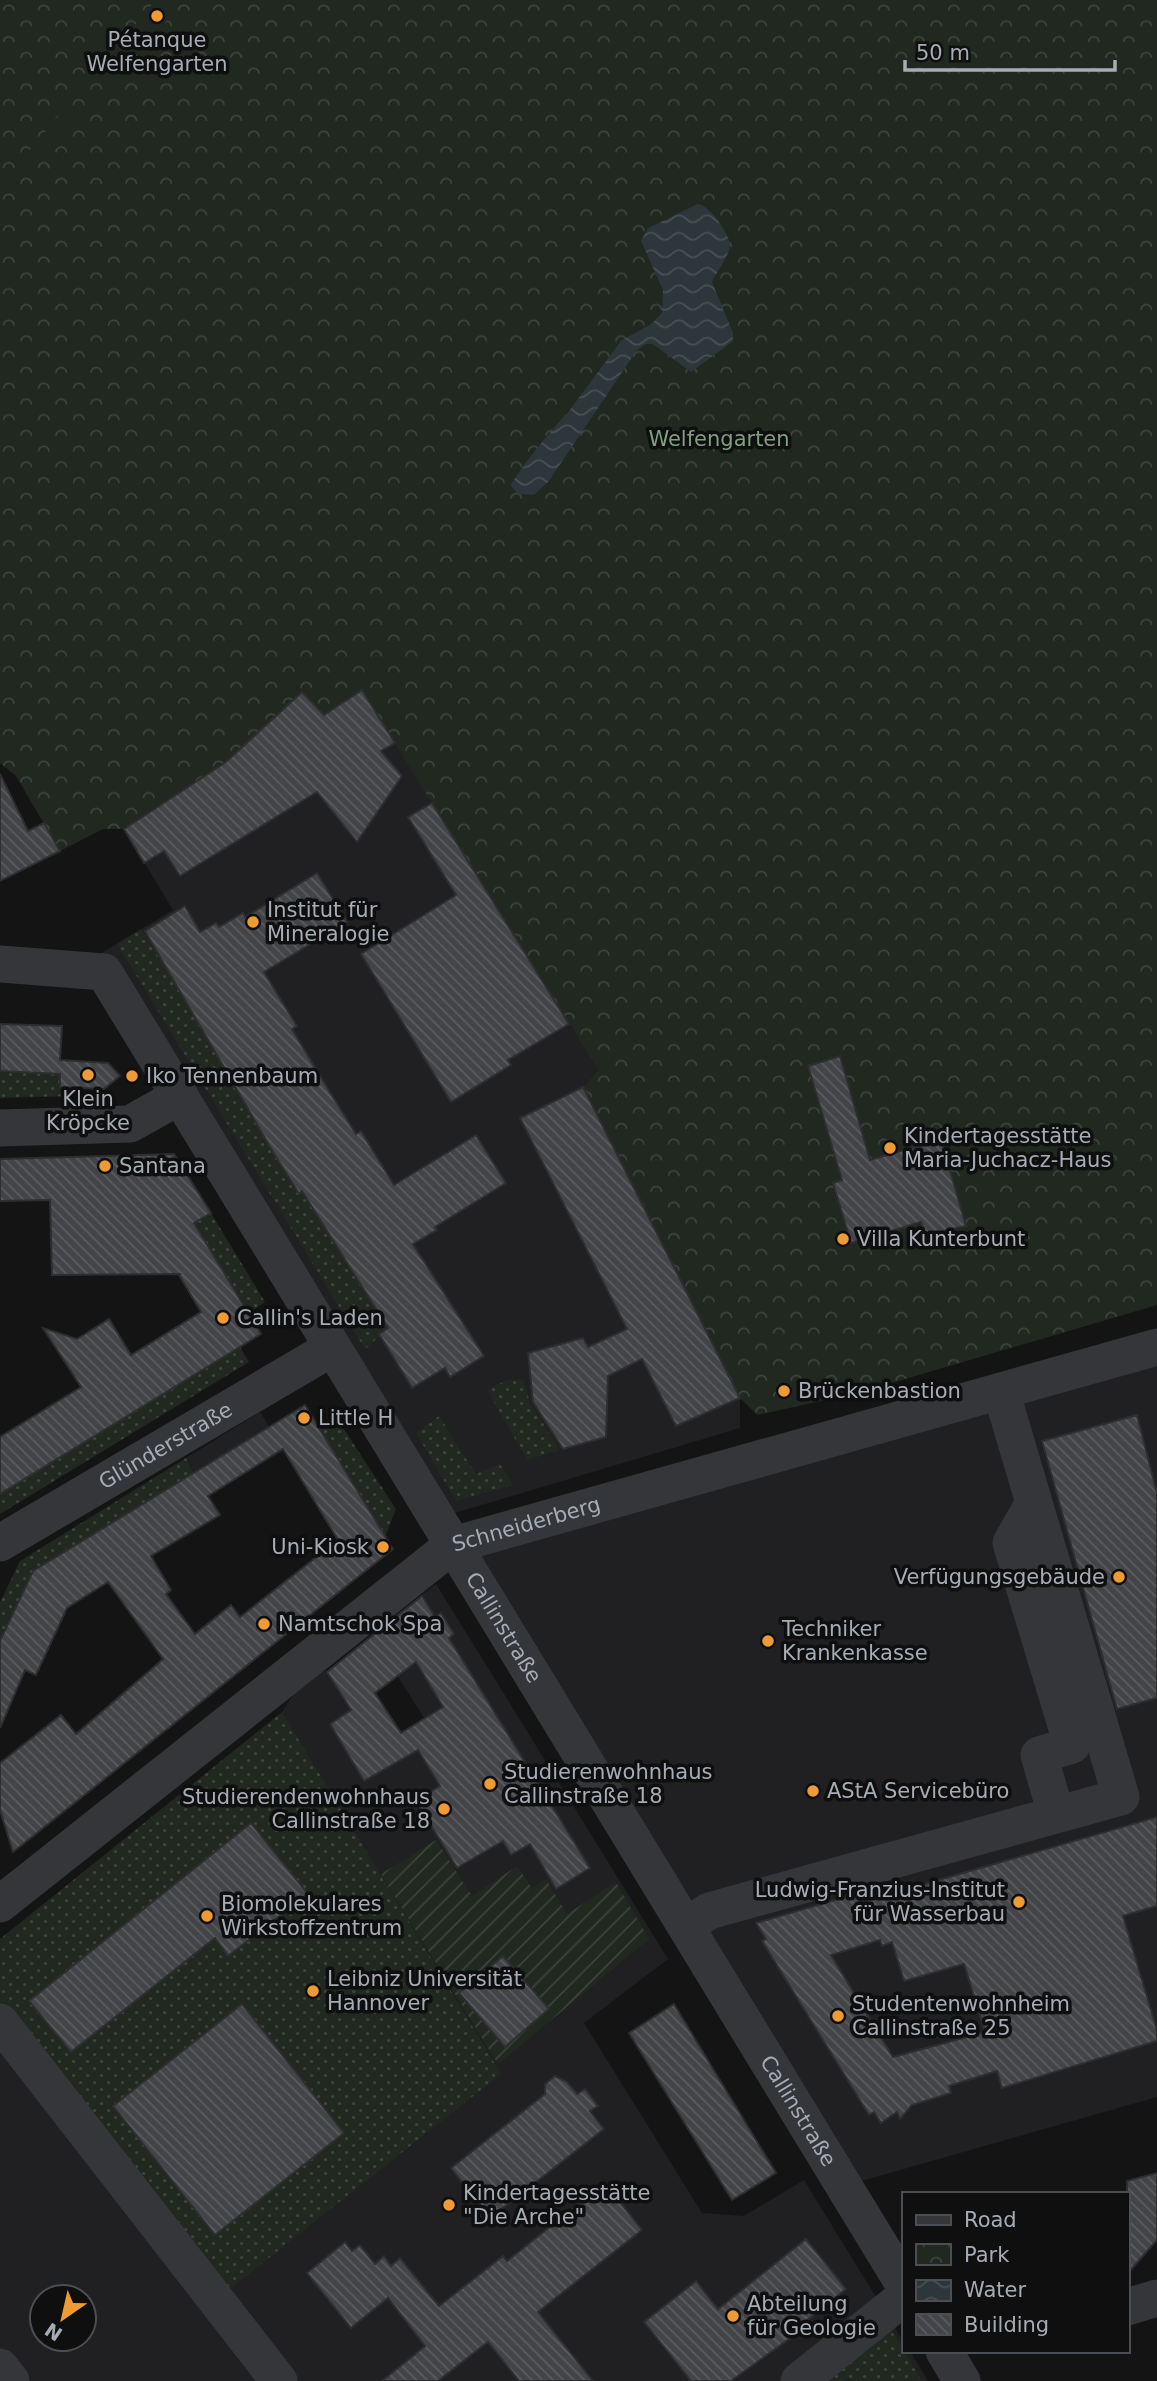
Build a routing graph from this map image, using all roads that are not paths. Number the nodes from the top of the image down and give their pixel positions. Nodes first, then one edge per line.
1 (0, 964) edge
2 (180, 1096) junction
3 (0, 1128) edge
4 (1157, 1347) edge
5 (332, 1348) junction
6 (1000, 1391) junction
7 (0, 1543) edge
8 (453, 1545) junction
9 (1087, 1740) junction
10 (1056, 1814) junction
11 (0, 1904) edge
12 (687, 1926) junction
13 (0, 2022) edge
14 (902, 2281) edge
15 (1157, 2298) edge
16 (902, 2299) edge
17 (1129, 2305) edge
18 (0, 2367) edge
19 (11, 2381) edge
20 (279, 2381) edge
21 (799, 2381) edge

1 - 2 street, Callinstraße
2 - 3 street
2 - 5 street, Callinstraße
4 - 6 street, Schneiderberg
5 - 7 street, Glünderstraße
5 - 8 street, Callinstraße
6 - 8 street, Schneiderberg
6 - 9 street
8 - 11 street, Schneiderberg
8 - 12 street, Callinstraße
9 - 10 street
9 - 10 street
10 - 12 street
12 - 14 street, Callinstraße
13 - 20 street
15 - 17 street
16 - 21 street
18 - 19 street

